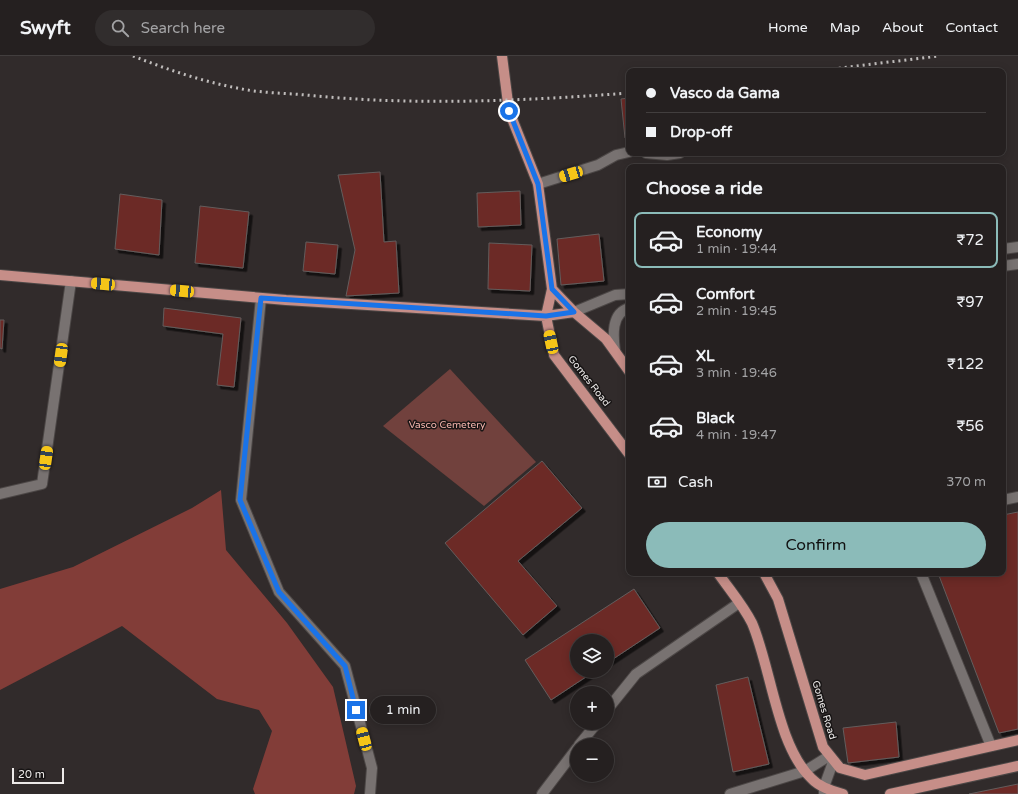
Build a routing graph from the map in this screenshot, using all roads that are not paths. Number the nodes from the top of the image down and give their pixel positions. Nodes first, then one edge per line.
1 (502, 56) edge
2 (626, 153) edge
3 (538, 184) junction
4 (1018, 247) edge
5 (1006, 249) edge
6 (1018, 264) edge
7 (1006, 266) edge
8 (0, 274) edge
9 (71, 281) junction
10 (552, 289) junction
11 (626, 294) edge
12 (261, 298) junction
13 (626, 309) edge
14 (574, 312) junction
15 (546, 316) junction
16 (615, 351) junction
17 (626, 367) edge
18 (626, 450) edge
19 (0, 494) edge
20 (1018, 496) edge
21 (1006, 499) edge
22 (720, 576) edge
23 (766, 576) edge
24 (922, 576) edge
25 (740, 603) junction
26 (614, 701) edge
27 (592, 730) edge
28 (585, 738) edge
29 (1018, 740) edge
30 (991, 746) junction
31 (570, 757) edge
32 (831, 759) junction
33 (1018, 766) edge
34 (805, 771) junction
35 (824, 790) edge
36 (370, 794) edge
37 (542, 794) edge
38 (730, 794) edge
39 (843, 794) edge
40 (890, 794) edge

1 - 3 main road
2 - 3 street
3 - 10 main road
4 - 5 street
6 - 7 street
8 - 9 main road
9 - 12 main road
9 - 19 street
10 - 14 main road
10 - 15 main road
11 - 14 street
12 - 15 main road
12 - 36 street
13 - 16 street
14 - 15 main road
14 - 16 main road
15 - 18 main road, Gomes Road
16 - 17 main road
20 - 21 street
22 - 25 main road
23 - 32 main road, Gomes Road
24 - 30 street
25 - 26 street
25 - 34 main road
27 - 28 street
29 - 30 main road
30 - 32 main road
31 - 37 street
32 - 34 street
32 - 35 street
33 - 40 main road
34 - 35 main road
34 - 38 street
35 - 39 main road

